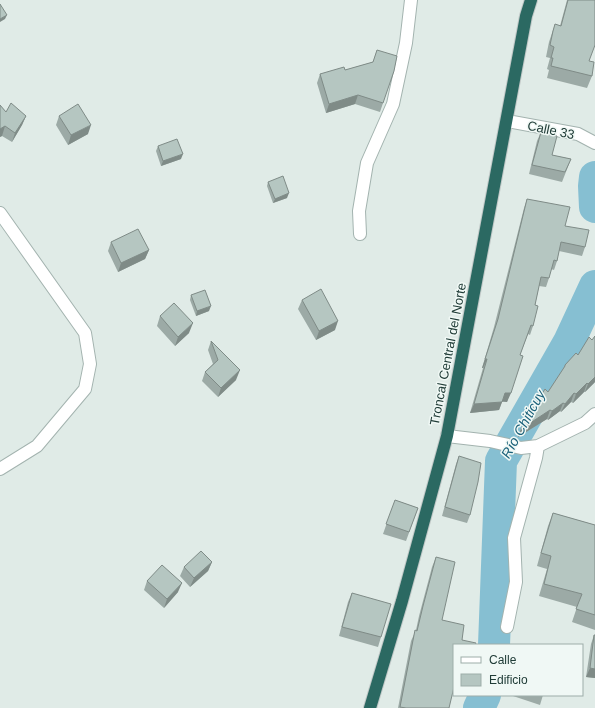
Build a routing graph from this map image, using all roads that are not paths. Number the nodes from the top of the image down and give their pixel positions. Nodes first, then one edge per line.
1 (411, 0) edge
2 (531, 0) edge
3 (507, 121) junction
4 (595, 143) edge
5 (0, 213) edge
6 (360, 234) dead end
7 (595, 414) edge
8 (447, 436) junction
9 (538, 446) junction
10 (0, 469) edge
11 (507, 627) dead end
12 (370, 708) edge

1 - 6 street
2 - 3 highway, Troncal Central del Norte
3 - 4 street, Calle 33
3 - 8 highway, Troncal Central del Norte
5 - 10 street
7 - 9 street
8 - 9 street
8 - 12 highway, Troncal Central del Norte
9 - 11 street

